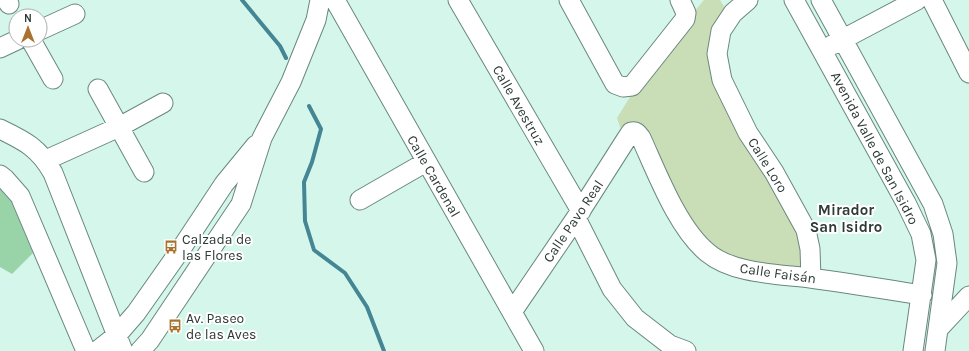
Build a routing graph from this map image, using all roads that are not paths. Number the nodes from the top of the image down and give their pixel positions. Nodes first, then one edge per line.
1 (332, 0) edge
2 (458, 0) edge
3 (569, 0) edge
4 (680, 0) edge
5 (748, 0) edge
6 (794, 0) edge
7 (821, 0) edge
8 (916, 0) edge
9 (932, 0) edge
10 (75, 14) dead end
11 (48, 26) edge
12 (842, 39) junction
13 (36, 48) edge
14 (822, 50) junction
15 (969, 73) edge
16 (53, 78) dead end
17 (98, 88) dead end
18 (163, 103) dead end
19 (119, 127) junction
20 (0, 129) edge
21 (635, 131) joint
22 (262, 138) junction
23 (46, 160) junction
24 (426, 162) junction
25 (144, 172) dead end
26 (0, 175) edge
27 (360, 200) dead end
28 (578, 214) junction
29 (810, 278) junction
30 (922, 295) junction
31 (969, 296) edge
32 (512, 312) junction
33 (940, 327) junction
34 (120, 343) edge
35 (86, 351) edge
36 (97, 351) edge
37 (140, 351) edge
38 (534, 351) edge
39 (686, 351) edge
40 (913, 351) edge
41 (935, 351) edge

1 - 22 street
1 - 24 street, Calle Cardenal
2 - 28 street, Calle Avestruz
3 - 4 street
5 - 29 street, Calle Loro
6 - 14 street, Avenida Valle de San Isidro
7 - 12 street, Avenida Valle de San Isidro
8 - 12 street
9 - 15 street
10 - 11 street
12 - 14 street
12 - 33 street, Avenida Valle de San Isidro
13 - 16 street
14 - 30 street, Avenida Valle de San Isidro
17 - 19 street
18 - 19 street
19 - 23 street
19 - 25 street
20 - 23 street
21 - 28 street, Calle Pavo Real
21 - 29 street, Calle Faisán
22 - 34 street
22 - 37 street
23 - 34 street
24 - 27 street
24 - 32 street, Calle Cardenal
26 - 35 street
28 - 32 street, Calle Pavo Real
28 - 39 street, Calle Avestruz
29 - 30 street, Calle Faisán
30 - 40 street, Avenida Valle de San Isidro
31 - 33 street
32 - 38 street, Calle Cardenal
33 - 41 street, Avenida Valle de San Isidro
34 - 36 street

